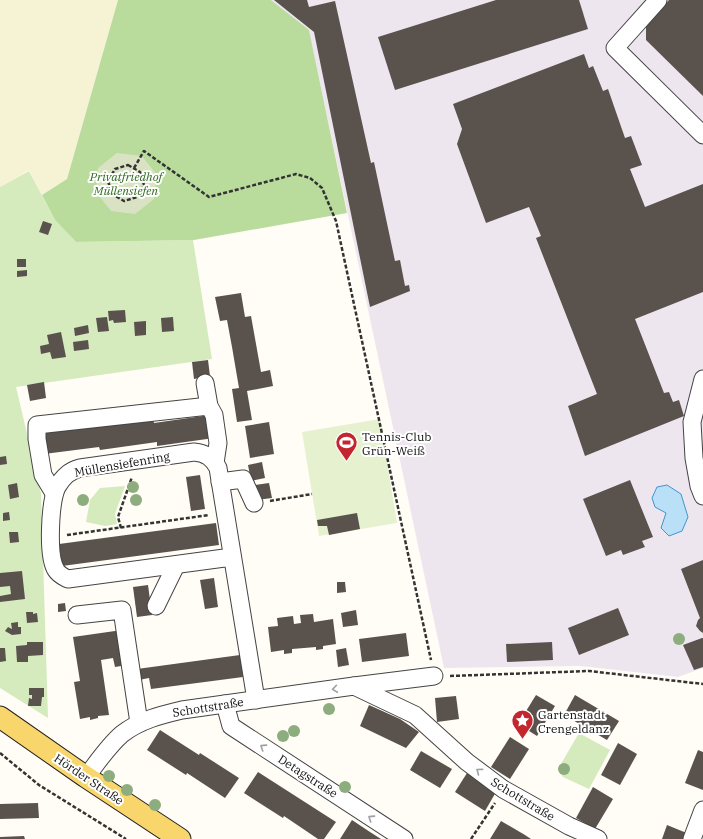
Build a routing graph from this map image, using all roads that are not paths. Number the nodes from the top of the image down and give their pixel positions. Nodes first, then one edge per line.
1 (658, 0) edge
2 (703, 136) edge
3 (703, 379) edge
4 (205, 383) dead end
5 (209, 406) junction
6 (216, 463) junction
7 (220, 482) junction
8 (54, 493) junction
9 (703, 496) edge
10 (254, 503) road end
11 (232, 557) junction
12 (176, 565) junction
13 (156, 606) dead end
14 (77, 616) dead end
15 (434, 676) road end
16 (354, 686) junction
17 (256, 700) junction
18 (226, 704) junction
19 (0, 717) edge
20 (139, 723) junction
21 (86, 777) junction
22 (703, 810) edge
23 (180, 839) edge
24 (404, 839) edge
25 (598, 839) edge
26 (692, 839) edge

1 - 2 street
3 - 9 street
4 - 5 street
5 - 6 street
5 - 8 street
6 - 7 street
6 - 8 street, Müllensiefenring
7 - 10 street
7 - 11 street
8 - 12 street, Müllensiefenring
11 - 12 street, Müllensiefenring
11 - 17 street
12 - 13 street
14 - 20 street
15 - 16 street, Schottstraße
16 -> 17 street, Schottstraße
25 -> 16 street, Schottstraße
17 - 18 street, Schottstraße
18 - 20 street, Schottstraße
24 -> 18 street, Detagstraße
19 - 21 main road, Hörder Straße
20 - 21 street, Schottstraße
21 - 23 main road, Hörder Straße
22 - 26 street

